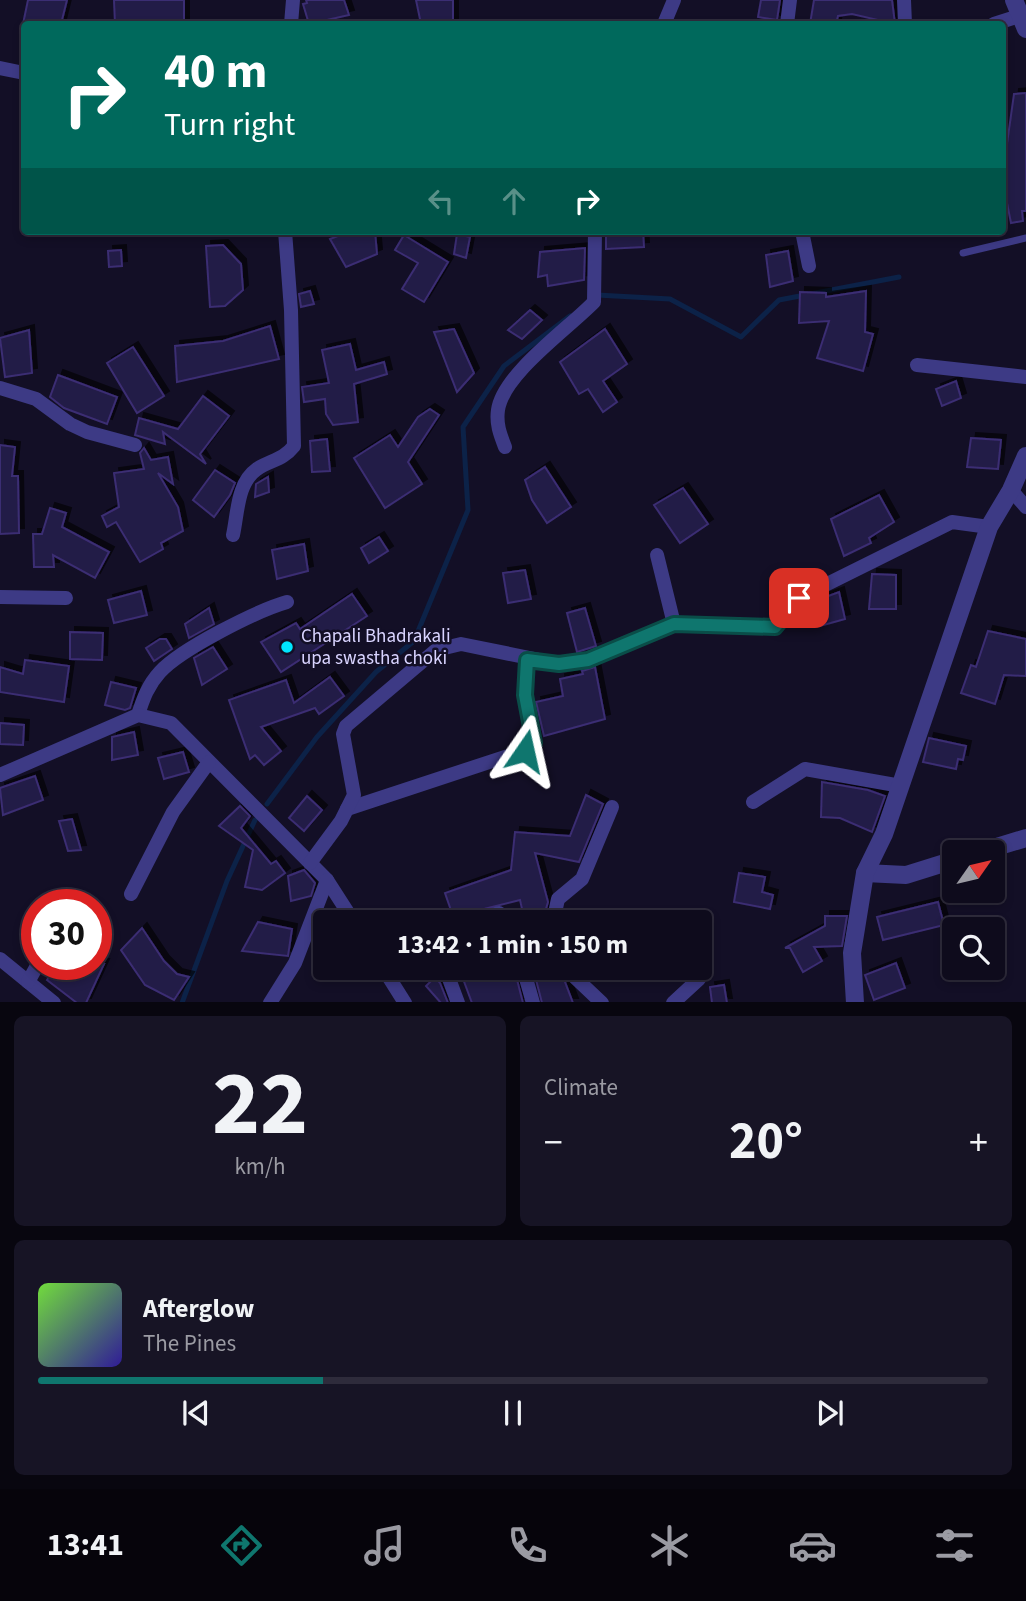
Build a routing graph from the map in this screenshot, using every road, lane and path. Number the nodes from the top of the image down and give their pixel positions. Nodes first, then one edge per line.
1 (293, 0) edge
2 (674, 0) edge
3 (790, 0) edge
4 (904, 0) edge
5 (1020, 15) edge
6 (291, 21) edge
7 (665, 21) edge
8 (787, 21) edge
9 (905, 21) edge
10 (1003, 21) edge
11 (0, 68) edge
12 (21, 72) edge
13 (285, 235) edge
14 (595, 235) edge
15 (803, 235) edge
16 (1026, 238) edge
17 (963, 253) dead end
18 (809, 266) dead end
19 (917, 365) dead end
20 (1026, 377) edge
21 (0, 388) edge
22 (135, 445) dead end
23 (505, 447) dead end
24 (1026, 456) edge
25 (1011, 490) junction
26 (1026, 507) edge
27 (989, 527) junction
28 (233, 535) dead end
29 (657, 555) dead end
30 (0, 597) edge
31 (66, 598) dead end
32 (287, 602) dead end
33 (674, 624) junction
34 (527, 660) junction
35 (138, 715) junction
36 (209, 762) junction
37 (0, 775) edge
38 (901, 786) junction
39 (753, 802) dead end
40 (612, 807) dead end
41 (347, 809) junction
42 (1026, 838) edge
43 (1005, 844) edge
44 (310, 863) junction
45 (942, 864) edge
46 (864, 873) junction
47 (327, 880) junction
48 (131, 894) dead end
49 (346, 910) edge
50 (556, 910) edge
51 (0, 959) edge
52 (391, 980) edge
53 (449, 980) edge
54 (526, 980) edge
55 (578, 980) edge
56 (698, 980) edge
57 (29, 982) joint
58 (53, 1002) edge
59 (271, 1002) edge
60 (404, 1002) edge
61 (458, 1002) edge
62 (533, 1002) edge
63 (601, 1002) edge
64 (674, 1002) edge
65 (855, 1002) edge

1 - 6 street
2 - 7 street
3 - 8 street
4 - 9 street
5 - 10 street
11 - 12 street
13 - 28 street
14 - 23 street
15 - 18 street
16 - 17 lane
19 - 20 street
21 - 22 street
24 - 25 street
25 - 26 street
25 - 27 street
27 - 33 street
27 - 38 street
29 - 33 street
30 - 31 street
32 - 35 street
33 - 34 street
34 - 41 street
34 - 41 street
35 - 36 street
35 - 37 street
36 - 44 street
36 - 48 street
38 - 39 street
38 - 46 street
40 - 50 street
41 - 44 street
42 - 43 street
44 - 47 street
45 - 46 street
46 - 65 street
47 - 49 street
47 - 59 street
51 - 57 street
52 - 60 street
53 - 61 street
54 - 62 street
55 - 63 street
56 - 64 street
57 - 58 street

